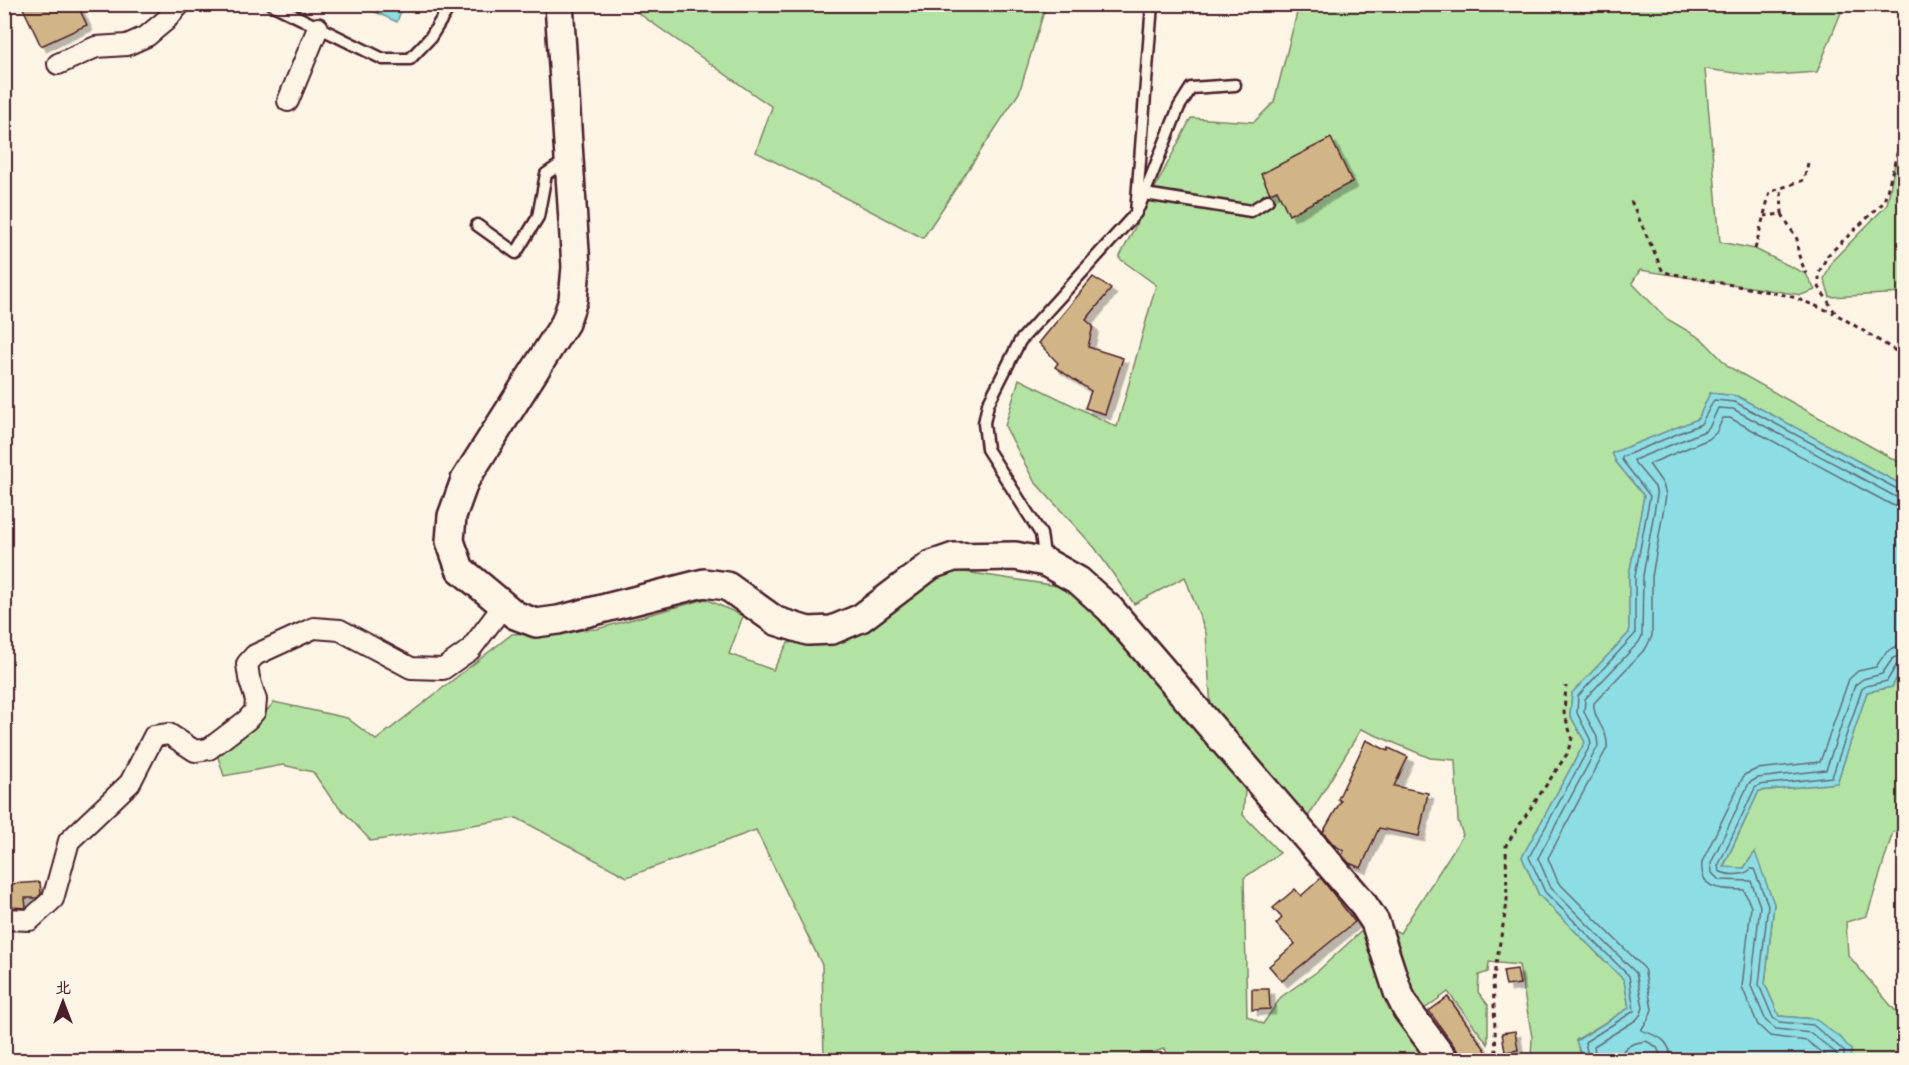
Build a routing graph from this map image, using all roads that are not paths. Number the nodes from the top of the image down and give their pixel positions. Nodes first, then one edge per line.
1 (180, 4) edge
2 (271, 4) edge
3 (451, 4) edge
4 (559, 4) edge
5 (1152, 4) edge
6 (318, 28) junction
7 (58, 64) dead end
8 (1235, 85) dead end
9 (288, 101) dead end
10 (570, 158) junction
11 (1145, 194) junction
12 (1268, 200) dead end
13 (1136, 213) junction
14 (477, 225) dead end
15 (1045, 562) junction
16 (504, 605) junction
17 (4, 919) edge
18 (1444, 1060) edge

1 - 7 street
2 - 6 lane
3 - 6 lane
4 - 10 street
5 - 13 lane
6 - 9 street
8 - 11 lane
10 - 14 lane
10 - 16 street
11 - 12 lane
11 - 13 lane
13 - 15 lane
15 - 16 street
15 - 18 street
16 - 17 street

